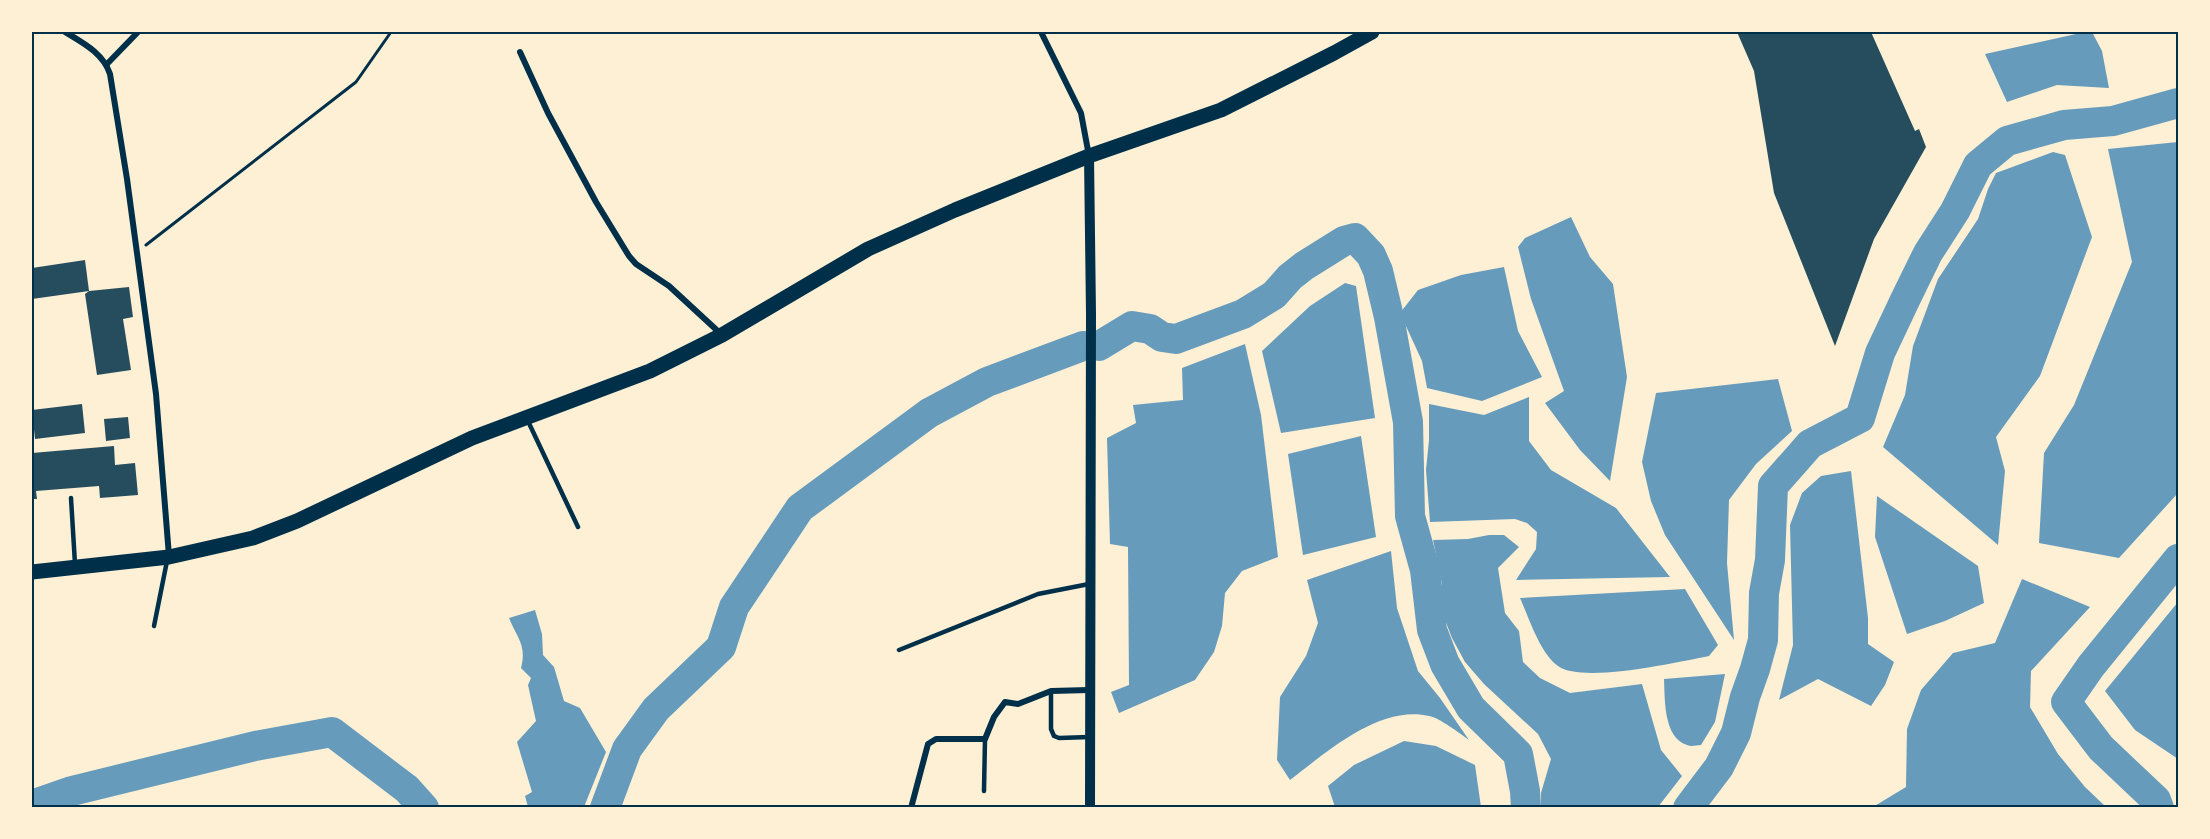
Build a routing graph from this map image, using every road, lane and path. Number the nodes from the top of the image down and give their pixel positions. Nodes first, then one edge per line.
1 (65, 32) edge
2 (138, 32) edge
3 (391, 32) edge
4 (1041, 32) edge
5 (1372, 32) edge
6 (520, 52) dead end
7 (107, 64) junction
8 (1089, 156) junction
9 (137, 252) junction
10 (722, 335) junction
11 (526, 416) junction
12 (71, 498) dead end
13 (578, 527) dead end
14 (169, 556) junction
15 (76, 567) junction
16 (32, 572) edge
17 (1089, 584) junction
18 (154, 626) dead end
19 (899, 650) dead end
20 (1089, 690) junction
21 (1051, 692) junction
22 (1089, 737) junction
23 (985, 739) junction
24 (984, 792) dead end
25 (911, 807) edge
26 (1090, 807) edge

1 - 7 street
2 - 7 street
3 - 9 path
4 - 8 street
5 - 8 main road
6 - 10 street
7 - 9 street
8 - 10 main road
8 - 17 street
9 - 14 street
10 - 11 main road
11 - 13 lane
11 - 14 main road
12 - 15 lane
14 - 15 main road
14 - 18 lane
15 - 16 main road
17 - 19 lane
17 - 20 street
20 - 21 street
20 - 22 street
21 - 22 lane
21 - 23 street
22 - 26 street
23 - 24 lane
23 - 25 street

